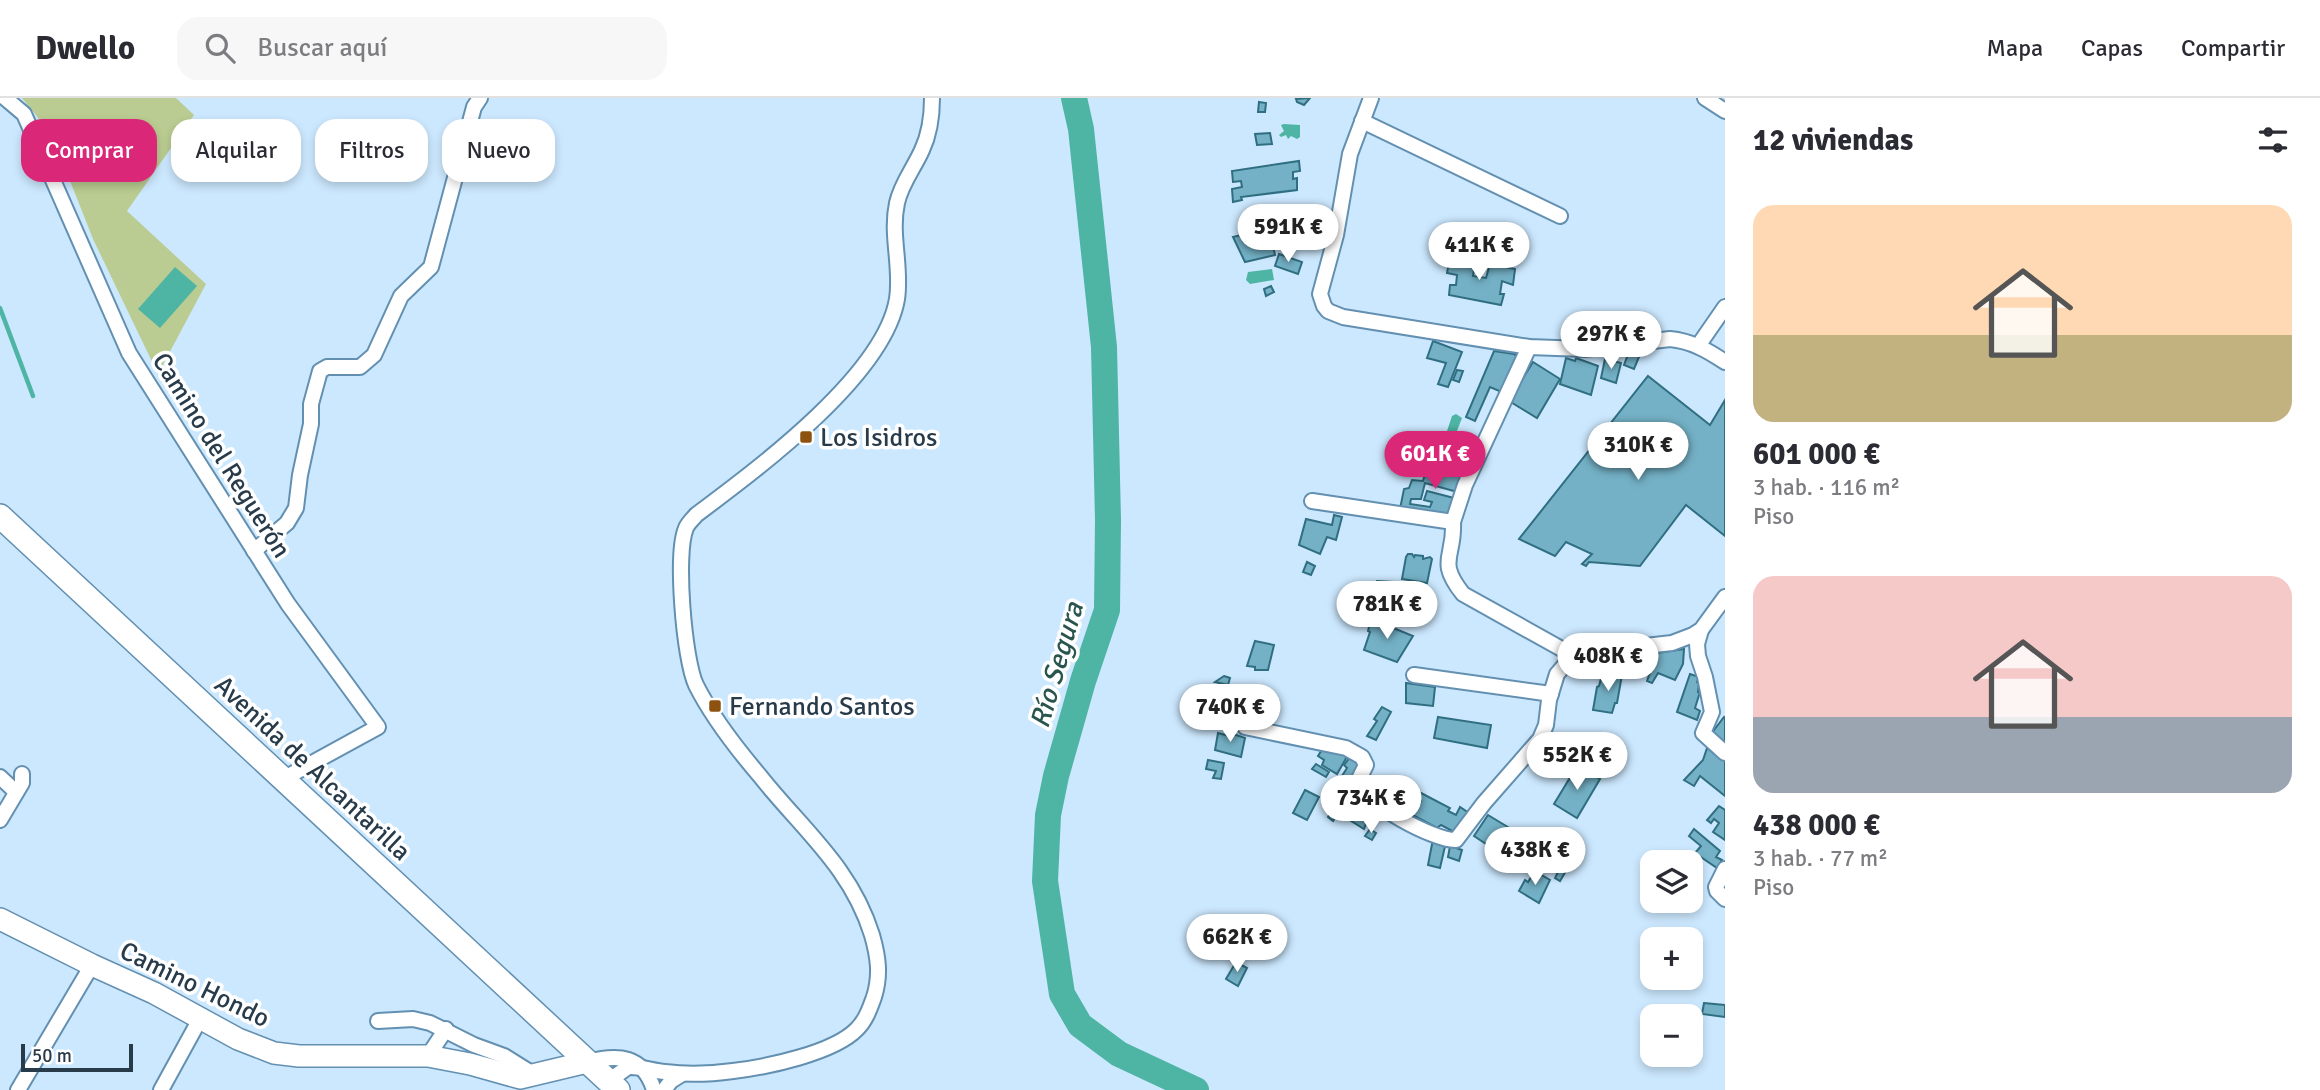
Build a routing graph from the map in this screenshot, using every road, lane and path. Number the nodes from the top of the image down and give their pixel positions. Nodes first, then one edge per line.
1 (5, 98) edge
2 (480, 98) edge
3 (932, 98) edge
4 (1371, 98) edge
5 (1705, 98) edge
6 (1725, 111) edge
7 (1362, 121) junction
8 (1560, 216) dead end
9 (1725, 307) edge
10 (1699, 346) junction
11 (1529, 347) junction
12 (1725, 362) edge
13 (1312, 501) dead end
14 (0, 516) edge
15 (1453, 522) junction
16 (254, 551) junction
17 (1725, 597) edge
18 (1700, 630) junction
19 (1576, 657) junction
20 (1414, 675) dead end
21 (1551, 694) junction
22 (1245, 727) dead end
23 (1725, 753) edge
24 (22, 774) dead end
25 (0, 777) edge
26 (283, 779) junction
27 (16, 792) junction
28 (0, 820) edge
29 (1725, 869) edge
30 (1725, 899) edge
31 (0, 919) edge
32 (92, 965) junction
33 (200, 1019) junction
34 (378, 1021) dead end
35 (550, 1027) junction
36 (446, 1029) junction
37 (428, 1056) junction
38 (587, 1062) junction
39 (641, 1068) junction
40 (682, 1074) junction
41 (539, 1075) junction
42 (616, 1088) edge
43 (18, 1090) edge
44 (161, 1090) edge
45 (654, 1090) edge
46 (664, 1090) edge

1 - 16 street, Camino del Reguerón
2 - 16 street
3 - 40 street
4 - 7 street
5 - 6 street
7 - 8 street
7 - 11 street
9 - 10 street
10 - 11 street
10 - 12 street
11 - 15 street
13 - 15 street
14 - 26 main road, Avenida de Alcantarilla
15 - 19 street
16 - 26 street, Camino del Reguerón
17 - 18 street
18 - 19 street
18 - 23 street
19 - 21 street
20 - 21 street
21 - 22 street
24 - 27 street
25 - 27 street
26 - 35 main road, Avenida de Alcantarilla
27 - 28 street
29 - 30 street
31 - 32 main road, Camino Hondo
32 - 33 main road, Camino Hondo
32 - 43 street
33 - 37 main road, Camino Hondo
33 - 44 street
34 - 36 street
35 - 38 main road, Avenida de Alcantarilla
35 - 41 main road
36 - 37 street
36 - 41 street
37 - 41 main road, Camino Hondo
38 - 39 street
38 - 41 main road, Camino Hondo
38 - 42 main road, Avenida de Alcantarilla
39 - 40 street
39 - 42 street
39 - 45 street
40 - 46 street

